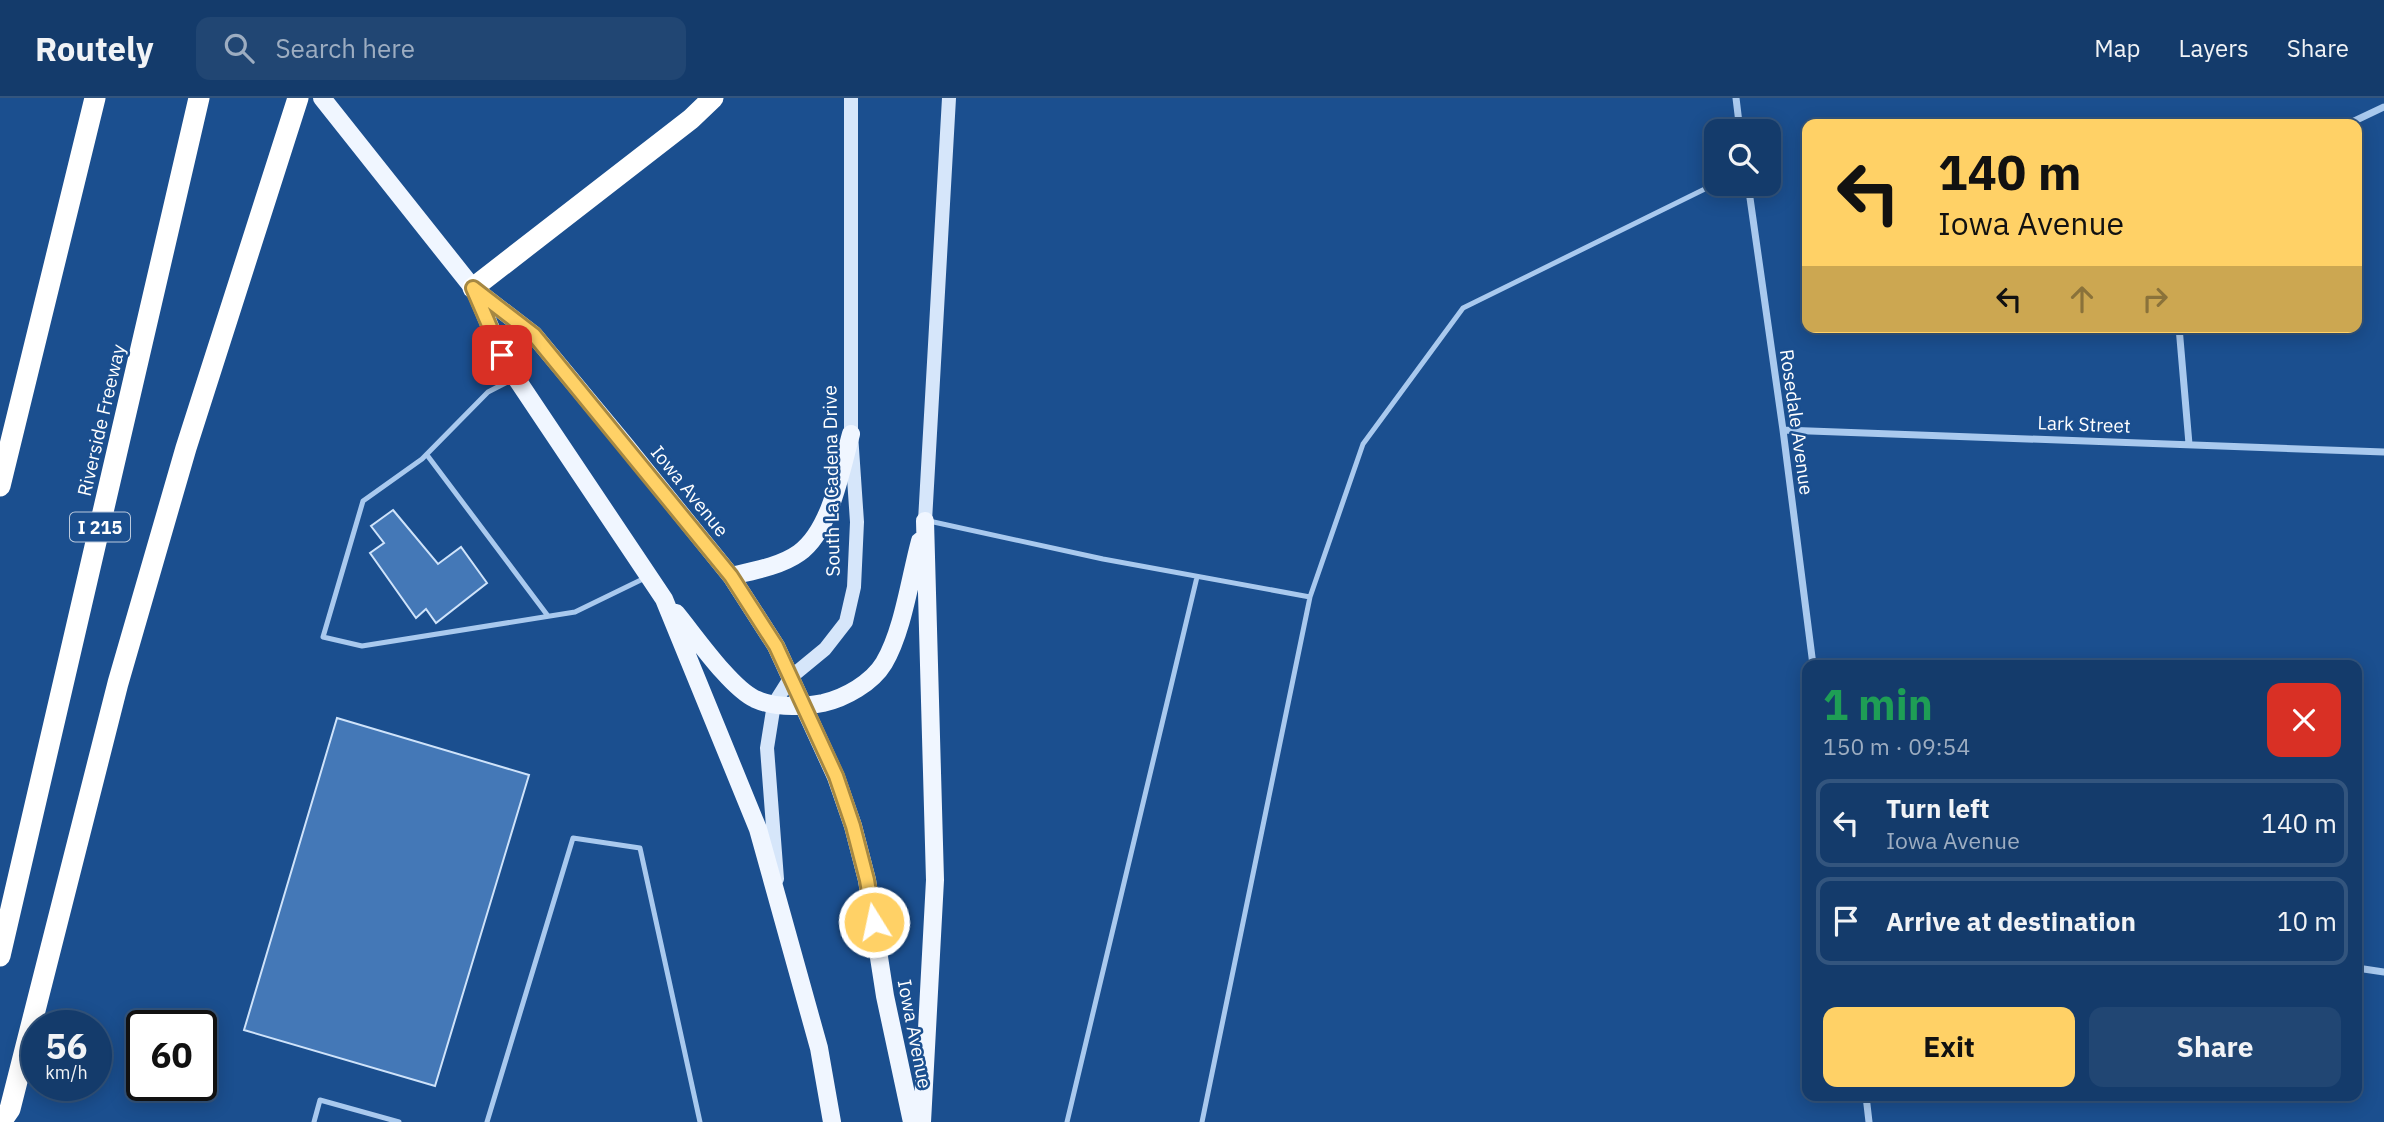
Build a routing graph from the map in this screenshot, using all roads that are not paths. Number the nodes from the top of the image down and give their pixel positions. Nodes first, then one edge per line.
1 (95, 98) edge
2 (199, 98) edge
3 (299, 98) edge
4 (322, 98) edge
5 (713, 98) edge
6 (851, 98) edge
7 (949, 98) edge
8 (1735, 98) edge
9 (2384, 107) edge
10 (1738, 119) edge
11 (2359, 119) edge
12 (1704, 189) edge
13 (1750, 196) edge
14 (473, 288) junction
15 (2180, 333) edge
16 (516, 378) junction
17 (1783, 430) junction
18 (851, 434) junction
19 (2189, 444) junction
20 (2384, 452) edge
21 (427, 454) junction
22 (0, 486) edge
23 (926, 521) junction
24 (650, 575) junction
25 (731, 576) junction
26 (1197, 576) junction
27 (1310, 597) junction
28 (664, 599) junction
29 (548, 617) junction
30 (1812, 660) edge
31 (791, 677) junction
32 (774, 705) junction
33 (805, 706) junction
34 (779, 903) junction
35 (0, 956) edge
36 (2362, 969) edge
37 (2384, 972) edge
38 (1867, 1101) edge
39 (1, 1122) edge
40 (314, 1122) edge
41 (399, 1122) edge
42 (486, 1122) edge
43 (700, 1122) edge
44 (832, 1122) edge
45 (912, 1122) edge
46 (922, 1122) edge
47 (1067, 1122) edge
48 (1202, 1122) edge
49 (1869, 1122) edge

1 - 22 highway
2 - 35 highway, Riverside Freeway / I 215
3 - 39 highway
4 - 14 main road, Iowa Avenue
5 - 14 highway
6 - 18 main road, South La Cadena Drive
7 - 23 main road
8 - 10 street
9 - 11 street
12 - 27 lane
13 - 17 street, Rosedale Avenue
14 - 16 main road, Iowa Avenue
14 - 25 main road, Iowa Avenue
15 - 19 street
16 - 21 lane
16 - 24 main road, Iowa Avenue
17 - 19 street, Lark Street
17 - 30 street, Rosedale Avenue
18 - 25 main road
18 - 31 main road, South La Cadena Drive
19 - 20 street, Lark Street
21 - 29 lane
21 - 29 lane
23 - 26 lane
23 - 33 main road
23 - 46 main road
24 - 28 main road, Iowa Avenue
24 - 29 lane
25 - 31 main road, Iowa Avenue
26 - 27 lane
26 - 47 lane
27 - 48 lane
28 - 32 main road
28 - 34 main road, Iowa Avenue
31 - 32 main road, South La Cadena Drive
31 - 33 main road, Iowa Avenue
32 - 33 main road
32 - 34 main road, South La Cadena Drive
33 - 45 main road, Iowa Avenue
34 - 44 main road, South La Cadena Drive
36 - 37 street
38 - 49 street
40 - 41 lane
42 - 43 lane

